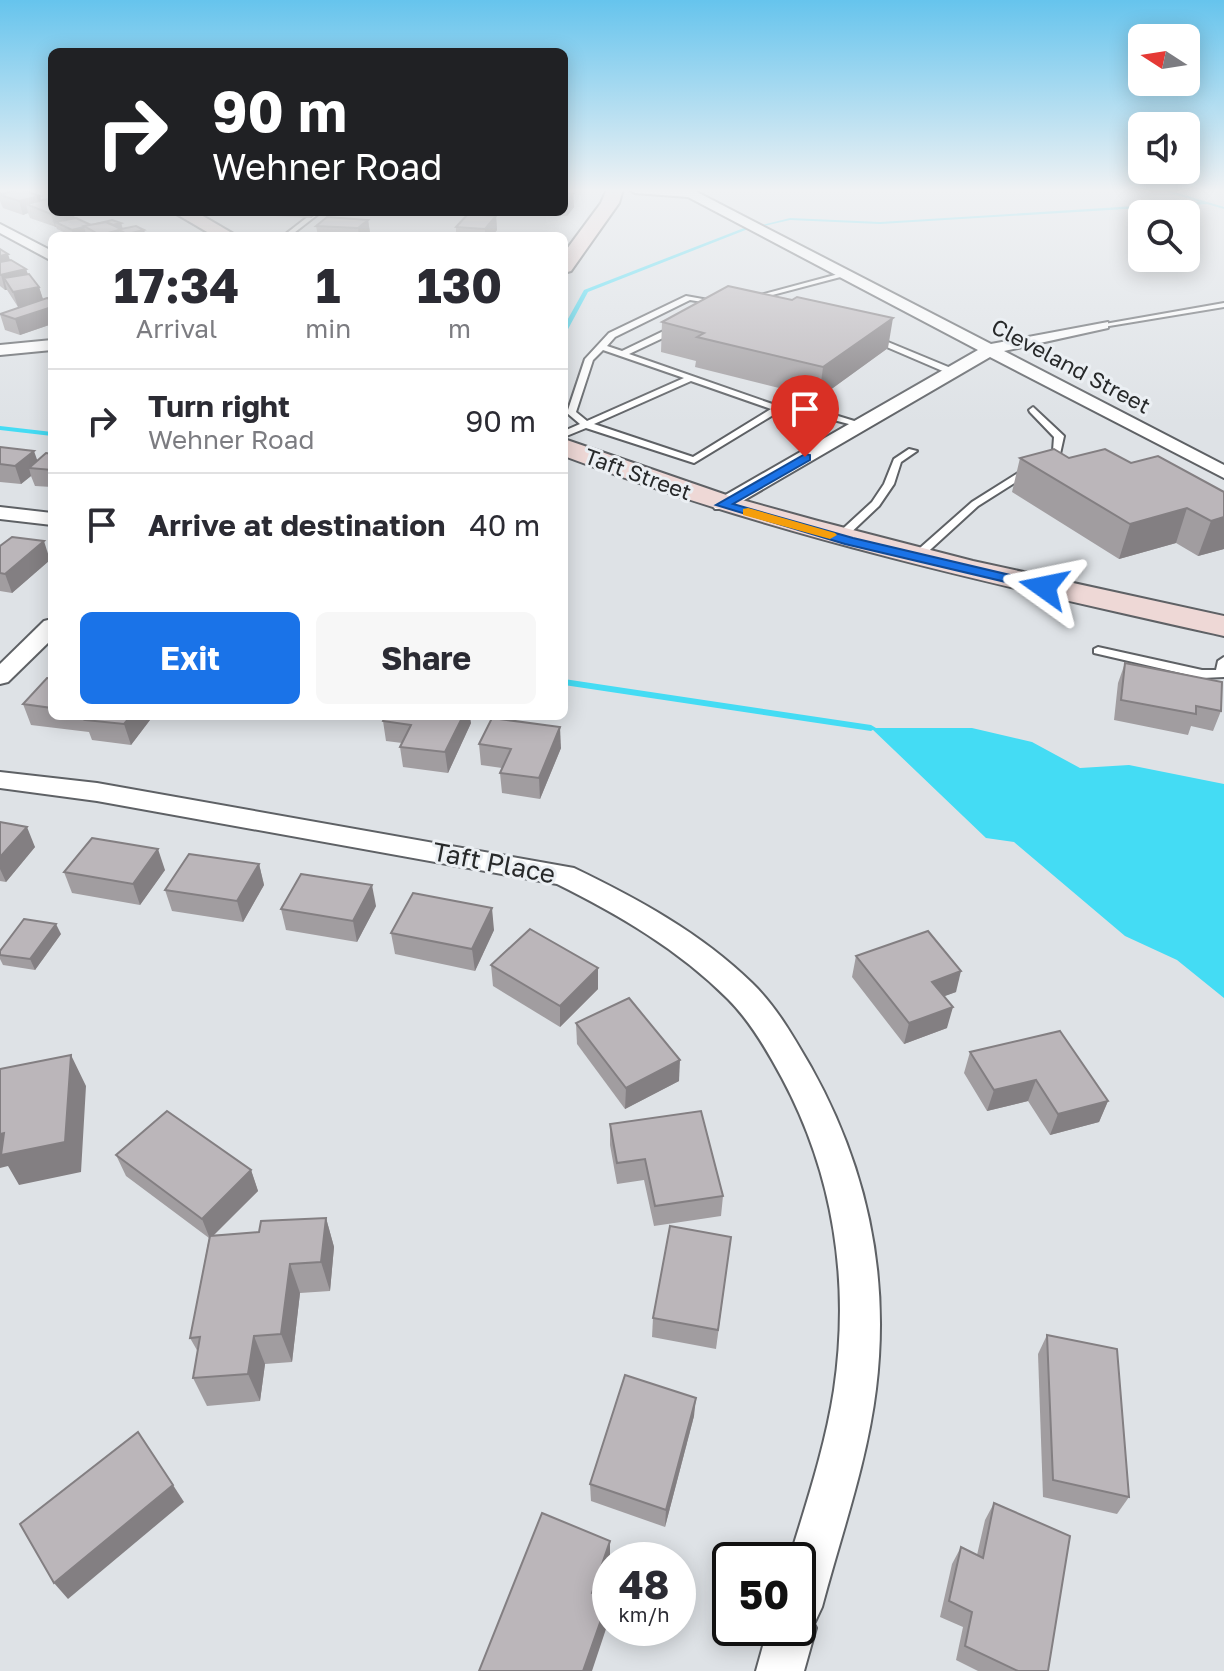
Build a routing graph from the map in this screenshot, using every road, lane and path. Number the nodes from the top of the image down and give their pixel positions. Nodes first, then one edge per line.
1 (832, 267) edge
2 (846, 274) junction
3 (768, 293) junction
4 (782, 299) edge
5 (724, 303) edge
6 (1224, 305) edge
7 (704, 315) edge
8 (691, 322) edge
9 (1103, 325) joint
10 (855, 333) edge
11 (48, 345) edge
12 (602, 347) junction
13 (992, 349) junction
14 (0, 350) edge
15 (622, 354) junction
16 (955, 373) junction
17 (691, 378) junction
18 (777, 409) junction
19 (1033, 410) dead end
20 (587, 425) junction
21 (861, 426) junction
22 (568, 432) edge
23 (568, 448) edge
24 (912, 451) dead end
25 (1224, 472) edge
26 (722, 505) junction
27 (0, 513) edge
28 (48, 519) edge
29 (839, 538) junction
30 (916, 557) junction
31 (1224, 626) edge
32 (48, 630) edge
33 (1098, 651) dead end
34 (1224, 661) edge
35 (0, 677) edge
36 (0, 780) edge
37 (815, 1542) edge
38 (787, 1646) edge
39 (780, 1671) edge

1 - 2 street, Cleveland Street
2 - 3 lane
2 - 13 street, Cleveland Street
3 - 4 lane
3 - 7 lane
5 - 12 lane
6 - 9 lane
8 - 15 lane
9 - 13 street
10 - 16 lane
11 - 14 street
12 - 15 lane
12 - 20 lane
13 - 16 street
13 - 25 street, Cleveland Street
15 - 17 lane
16 - 21 street
17 - 18 lane
17 - 20 lane
18 - 20 lane
18 - 21 lane
19 - 30 lane
20 - 22 lane
21 - 26 street
23 - 26 main road, Taft Street
24 - 29 lane
26 - 29 main road, Taft Street
27 - 28 street
29 - 30 main road, Taft Street
30 - 31 main road, Taft Street
32 - 35 street
33 - 34 lane
36 - 37 street, Taft Place
38 - 39 street

